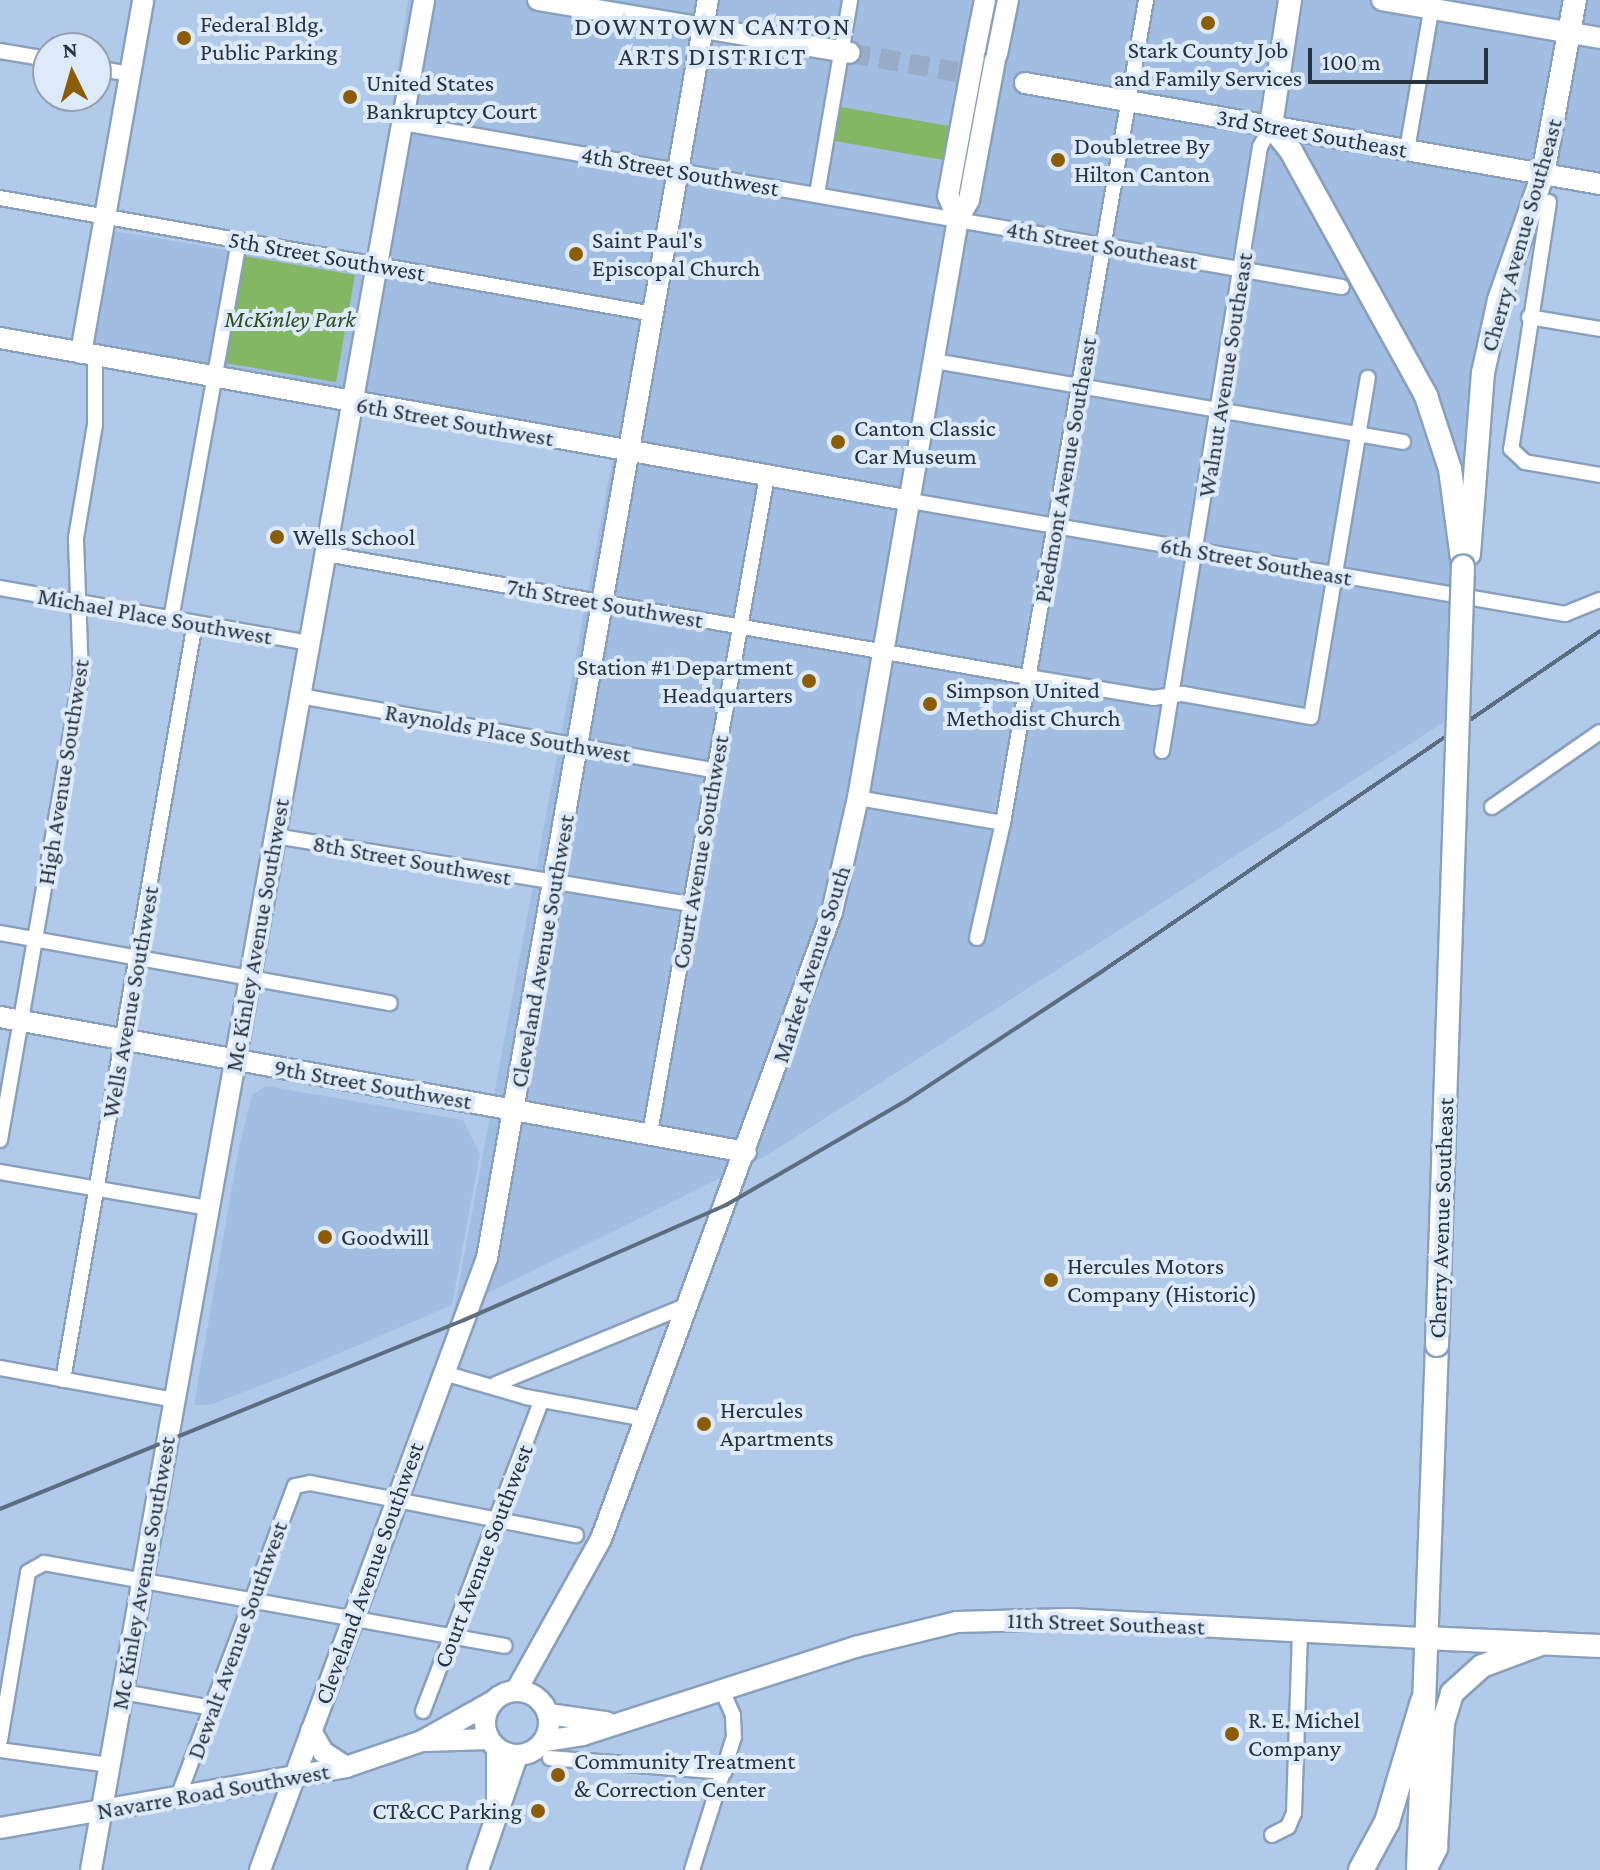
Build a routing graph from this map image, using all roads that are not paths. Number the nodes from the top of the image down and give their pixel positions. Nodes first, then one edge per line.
1 (143, 0) edge
2 (424, 0) edge
3 (538, 0) edge
4 (708, 0) edge
5 (850, 0) edge
6 (985, 0) edge
7 (1008, 0) edge
8 (1146, 0) edge
9 (1290, 0) edge
10 (1382, 0) edge
11 (1575, 0) edge
12 (566, 2) edge
13 (1433, 4) edge
14 (703, 28) junction
15 (1570, 33) junction
16 (1600, 38) edge
17 (0, 51) edge
18 (845, 52) junction
19 (32, 56) edge
20 (981, 63) junction
21 (112, 71) edge
22 (130, 74) junction
23 (1129, 101) junction
24 (403, 123) junction
25 (1271, 126) junction
26 (1407, 150) junction
27 (955, 161) junction
28 (975, 165) junction
29 (678, 170) junction
30 (1543, 174) junction
31 (1600, 184) edge
32 (817, 194) junction
33 (0, 198) edge
34 (1549, 202) dead end
35 (105, 217) junction
36 (958, 219) junction
37 (239, 240) junction
38 (1104, 245) junction
39 (378, 264) junction
40 (1243, 270) junction
41 (1342, 287) dead end
42 (654, 314) junction
43 (1529, 317) junction
44 (1600, 329) edge
45 (0, 338) edge
46 (88, 354) junction
47 (935, 361) junction
48 (215, 377) junction
49 (1368, 378) dead end
50 (1080, 385) junction
51 (354, 403) junction
52 (1220, 409) junction
53 (1360, 435) junction
54 (1403, 442) dead end
55 (629, 452) junction
56 (1600, 475) edge
57 (767, 476) junction
58 (911, 501) junction
59 (1054, 526) junction
60 (1195, 550) junction
61 (326, 554) junction
62 (1463, 566) junction
63 (1336, 575) junction
64 (0, 588) edge
65 (1599, 601) edge
66 (79, 602) junction
67 (603, 602) junction
68 (171, 619) junction
69 (195, 623) junction
70 (740, 626) junction
71 (310, 643) junction
72 (883, 653) junction
73 (1028, 677) junction
74 (300, 696) junction
75 (1171, 696) junction
76 (1600, 732) edge
77 (578, 746) junction
78 (1162, 751) dead end
79 (715, 771) junction
80 (858, 798) junction
81 (1492, 807) dead end
82 (1003, 823) junction
83 (275, 836) junction
84 (553, 883) junction
85 (691, 904) junction
86 (0, 933) edge
87 (977, 938) dead end
88 (36, 939) junction
89 (139, 957) junction
90 (250, 977) junction
91 (390, 1003) dead end
92 (0, 1017) edge
93 (21, 1021) junction
94 (124, 1039) junction
95 (236, 1059) junction
96 (514, 1109) junction
97 (650, 1133) junction
98 (0, 1140) edge
99 (746, 1152) junction
100 (0, 1172) edge
101 (97, 1189) junction
102 (208, 1208) junction
103 (688, 1305) junction
104 (0, 1368) edge
105 (444, 1373) junction
106 (63, 1380) junction
107 (496, 1384) junction
108 (174, 1400) junction
109 (542, 1400) junction
110 (646, 1419) junction
111 (396, 1500) junction
112 (497, 1520) junction
113 (576, 1535) dead end
114 (143, 1580) junction
115 (252, 1600) junction
116 (353, 1618) junction
117 (556, 1629) junction
118 (1300, 1631) junction
119 (453, 1637) junction
120 (1425, 1638) junction
121 (1544, 1643) junction
122 (505, 1646) dead end
123 (1600, 1646) edge
124 (722, 1690) junction
125 (516, 1691) junction
126 (123, 1692) junction
127 (1423, 1701) junction
128 (492, 1702) junction
129 (544, 1707) junction
130 (212, 1708) junction
131 (423, 1711) dead end
132 (626, 1721) junction
133 (311, 1731) junction
134 (0, 1740) edge
135 (422, 1741) junction
136 (493, 1744) junction
137 (0, 1750) edge
138 (548, 1750) junction
139 (517, 1756) junction
140 (110, 1765) junction
141 (346, 1767) junction
142 (724, 1772) junction
143 (294, 1776) junction
144 (178, 1797) junction
145 (101, 1811) junction
146 (497, 1814) junction
147 (0, 1828) edge
148 (1272, 1835) dead end
149 (91, 1870) edge
150 (260, 1870) edge
151 (478, 1870) edge
152 (692, 1870) edge
153 (1361, 1870) edge
154 (1418, 1870) edge
155 (1425, 1870) edge

1 - 22 street, High Avenue Southwest
2 - 24 street, Mc Kinley Avenue Southwest
3 - 12 street
4 - 14 street, Cleveland Avenue Southwest
5 - 18 street
6 - 20 street, Market Avenue South
7 - 20 street, Market Avenue South
8 - 23 street, Piedmont Avenue Southeast
9 - 25 main road, Walnut Avenue Southeast
10 - 13 street
11 - 15 main road, Cherry Avenue Southeast
12 - 14 street
13 - 15 street
13 - 26 street
14 - 18 street
14 - 29 street, Cleveland Avenue Southwest
15 - 16 street
15 - 30 main road, Cherry Avenue Southeast
17 - 19 street
18 - 32 street
20 - 23 street, 3rd Street Southeast
20 - 27 street, Market Avenue South
20 - 28 street, Market Avenue South
21 - 22 street
22 - 35 street, High Avenue Southwest
23 - 25 street, 3rd Street Southeast
23 - 38 street, Piedmont Avenue Southeast
24 - 29 street, 4th Street Southwest
24 - 39 street, Mc Kinley Avenue Southwest
25 - 26 street, 3rd Street Southeast
25 - 40 street, Walnut Avenue Southeast
25 - 62 main road, Cherry Avenue Southeast
26 - 30 street, 3rd Street Southeast
27 - 28 street
27 - 36 street, Market Avenue South
28 - 36 street, Market Avenue South
29 - 32 street, 4th Street Southwest
29 - 42 street, Cleveland Avenue Southwest
30 - 31 street, 3rd Street Southeast
30 - 62 main road, Cherry Avenue Southeast
32 - 36 street, 4th Street Southwest
33 - 35 street, 5th Street Southwest
34 - 43 street, Cherry Avenue Southeast
35 - 37 street, 5th Street Southwest
35 - 46 street, High Avenue Southwest
36 - 38 street, 4th Street Southeast
36 - 47 street, Market Avenue South
37 - 39 street, 5th Street Southwest
37 - 48 street
38 - 40 street, 4th Street Southeast
38 - 50 street, Piedmont Avenue Southeast
39 - 42 street, 5th Street Southwest
39 - 51 street, Mc Kinley Avenue Southwest
40 - 41 street, 4th Street Southeast
40 - 52 street, Walnut Avenue Southeast
42 - 55 street, Cleveland Avenue Southwest
43 - 44 street
43 - 56 street, Cherry Avenue Southeast
45 - 46 street, 6th Street Southwest
46 - 48 street, 6th Street Southwest
46 - 66 street, High Avenue Southwest
47 - 50 street
47 - 58 street, Market Avenue South
48 - 51 street, 6th Street Southwest
48 - 68 street
49 - 53 street
50 - 52 street
50 - 59 street, Piedmont Avenue Southeast
51 - 55 street, 6th Street Southwest
51 - 61 street, Mc Kinley Avenue Southwest
52 - 53 street
52 - 60 street, Walnut Avenue Southeast
53 - 54 street
53 - 63 street
55 - 57 street, 6th Street Southwest
55 - 67 street, Cleveland Avenue Southwest
57 - 58 street, 6th Street Southwest
57 - 70 street, Court Avenue Southwest
58 - 59 street, 6th Street Southeast
58 - 72 street, Market Avenue South
59 - 60 street, 6th Street Southeast
59 - 73 street, Piedmont Avenue Southeast
60 - 63 street, 6th Street Southeast
60 - 75 street, Walnut Avenue Southeast
61 - 67 street, 7th Street Southwest
61 - 71 street, Mc Kinley Avenue Southwest
62 - 120 main road, Cherry Avenue Southeast, bridge
63 - 65 street, 6th Street Southeast
63 - 75 street, 7th Street Southwest
64 - 66 street, Michael Place Southwest
66 - 68 street, Michael Place Southwest
66 - 88 street, High Avenue Southwest
67 - 70 street, 7th Street Southwest
67 - 77 street, Cleveland Avenue Southwest
68 - 69 street, Michael Place Southwest
69 - 71 street, Michael Place Southwest
69 - 89 street, Wells Avenue Southwest
70 - 72 street, 7th Street Southwest
70 - 79 street, Court Avenue Southwest
71 - 74 street, Mc Kinley Avenue Southwest
72 - 73 street, 7th Street Southwest
72 - 80 street, Market Avenue South
73 - 75 street, 7th Street Southwest
73 - 82 street, Piedmont Avenue Southeast
74 - 77 street, Raynolds Place Southwest
74 - 83 street, Mc Kinley Avenue Southwest
75 - 78 street, Walnut Avenue Southeast
76 - 81 street
77 - 79 street, Raynolds Place Southwest
77 - 84 street, Cleveland Avenue Southwest
79 - 85 street, Court Avenue Southwest
80 - 82 street
80 - 99 street, Market Avenue South
82 - 87 street, Piedmont Avenue Southeast
83 - 84 street, 8th Street Southwest
83 - 90 street, Mc Kinley Avenue Southwest
84 - 85 street, 8th Street Southwest
84 - 96 street, Cleveland Avenue Southwest
85 - 97 street, Court Avenue Southwest
86 - 88 street
88 - 89 street
88 - 93 street, High Avenue Southwest
89 - 90 street
89 - 94 street, Wells Avenue Southwest
90 - 91 street
90 - 95 street, Mc Kinley Avenue Southwest
92 - 93 street, 9th Street Southwest
93 - 94 street, 9th Street Southwest
93 - 98 street, High Avenue Southwest
94 - 95 street, 9th Street Southwest
94 - 101 street, Wells Avenue Southwest
95 - 96 street, 9th Street Southwest
95 - 102 street, Mc Kinley Avenue Southwest
96 - 97 street, 9th Street Southwest
96 - 105 street, Cleveland Avenue Southwest
97 - 99 street, 9th Street Southwest
99 - 103 street, Market Avenue South
100 - 101 street
101 - 102 street
101 - 106 street, Wells Avenue Southwest
102 - 108 street, Mc Kinley Avenue Southwest
103 - 107 street
103 - 110 street, Market Avenue South
104 - 106 street
105 - 107 street
105 - 111 street, Cleveland Avenue Southwest
106 - 108 street
107 - 109 street
108 - 114 street, Mc Kinley Avenue Southwest
109 - 110 street
109 - 112 street, Court Avenue Southwest
110 - 117 street, Market Avenue South
111 - 112 street
111 - 115 street, Dewalt Avenue Southwest
111 - 116 street, Cleveland Avenue Southwest
112 - 113 street
112 - 119 street, Court Avenue Southwest
114 - 115 street
114 - 126 street, Mc Kinley Avenue Southwest
114 - 134 street
115 - 116 street
115 - 130 street, Dewalt Avenue Southwest
116 - 119 street
116 - 133 street, Cleveland Avenue Southwest
117 - 125 street, Market Avenue South
117 - 129 street, Market Avenue South
118 - 120 street, 11th Street Southeast
118 - 124 street, 11th Street Southeast
118 - 148 street
119 - 122 street
119 - 131 street, Court Avenue Southwest
120 - 121 main road, 11th Street Southeast
120 - 127 main road, Cherry Avenue Southeast
121 - 123 main road, 11th Street Southeast
121 - 155 main road
124 - 132 street, 11th Street Southeast
124 - 142 street
125 - 128 street
125 - 129 street
126 - 130 street
126 - 140 street, Mc Kinley Avenue Southwest
127 - 153 highway
127 - 154 main road, Cherry Avenue Southeast
128 - 135 street, Navarre Road Southwest
128 - 136 street
129 - 132 street, 11th Street Southeast
129 - 138 street
130 - 144 street, Dewalt Avenue Southwest
132 - 138 street, 11th Street Southeast
133 - 141 street
133 - 143 street, Cleveland Avenue Southwest
135 - 136 street, Navarre Road Southwest
135 - 141 street, Navarre Road Southwest
136 - 139 street
136 - 146 street
137 - 140 street
138 - 139 street
138 - 142 street
139 - 146 street
140 - 145 street, Mc Kinley Avenue Southwest
141 - 143 street, Navarre Road Southwest
142 - 152 street
143 - 144 street, Navarre Road Southwest
143 - 150 street, Cleveland Avenue Southwest
144 - 145 street, Navarre Road Southwest
145 - 147 street, Navarre Road Southwest
145 - 149 street, Mc Kinley Avenue Southwest
146 - 151 street

